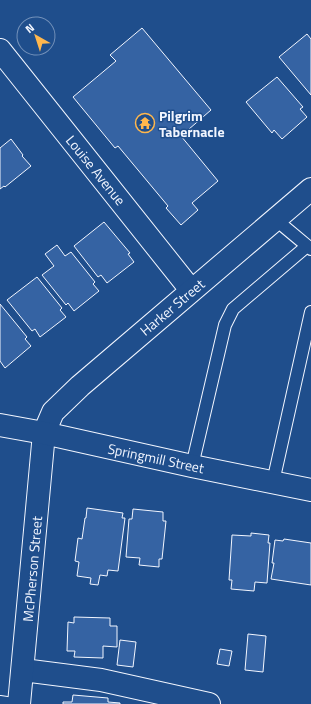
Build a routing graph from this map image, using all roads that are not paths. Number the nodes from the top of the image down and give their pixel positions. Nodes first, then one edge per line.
1 (0, 50) edge
2 (311, 189) edge
3 (275, 219) junction
4 (309, 248) edge
5 (192, 290) junction
6 (311, 312) edge
7 (0, 425) edge
8 (44, 433) junction
9 (192, 466) junction
10 (273, 482) junction
11 (311, 490) edge
12 (23, 670) junction
13 (0, 702) edge
14 (13, 704) edge
15 (19, 704) edge
16 (209, 704) edge

1 - 5 street, Louise Avenue
2 - 3 street, Harker Street
3 - 4 lane
3 - 5 street, Harker Street
4 - 9 lane
5 - 8 street, Harker Street
6 - 10 lane
7 - 8 street, Springmill Street
8 - 9 street, Springmill Street
8 - 12 street, McPherson Street
9 - 10 street, Springmill Street
10 - 11 street, Springmill Street
12 - 15 street, McPherson Street
12 - 16 street
13 - 14 lane

